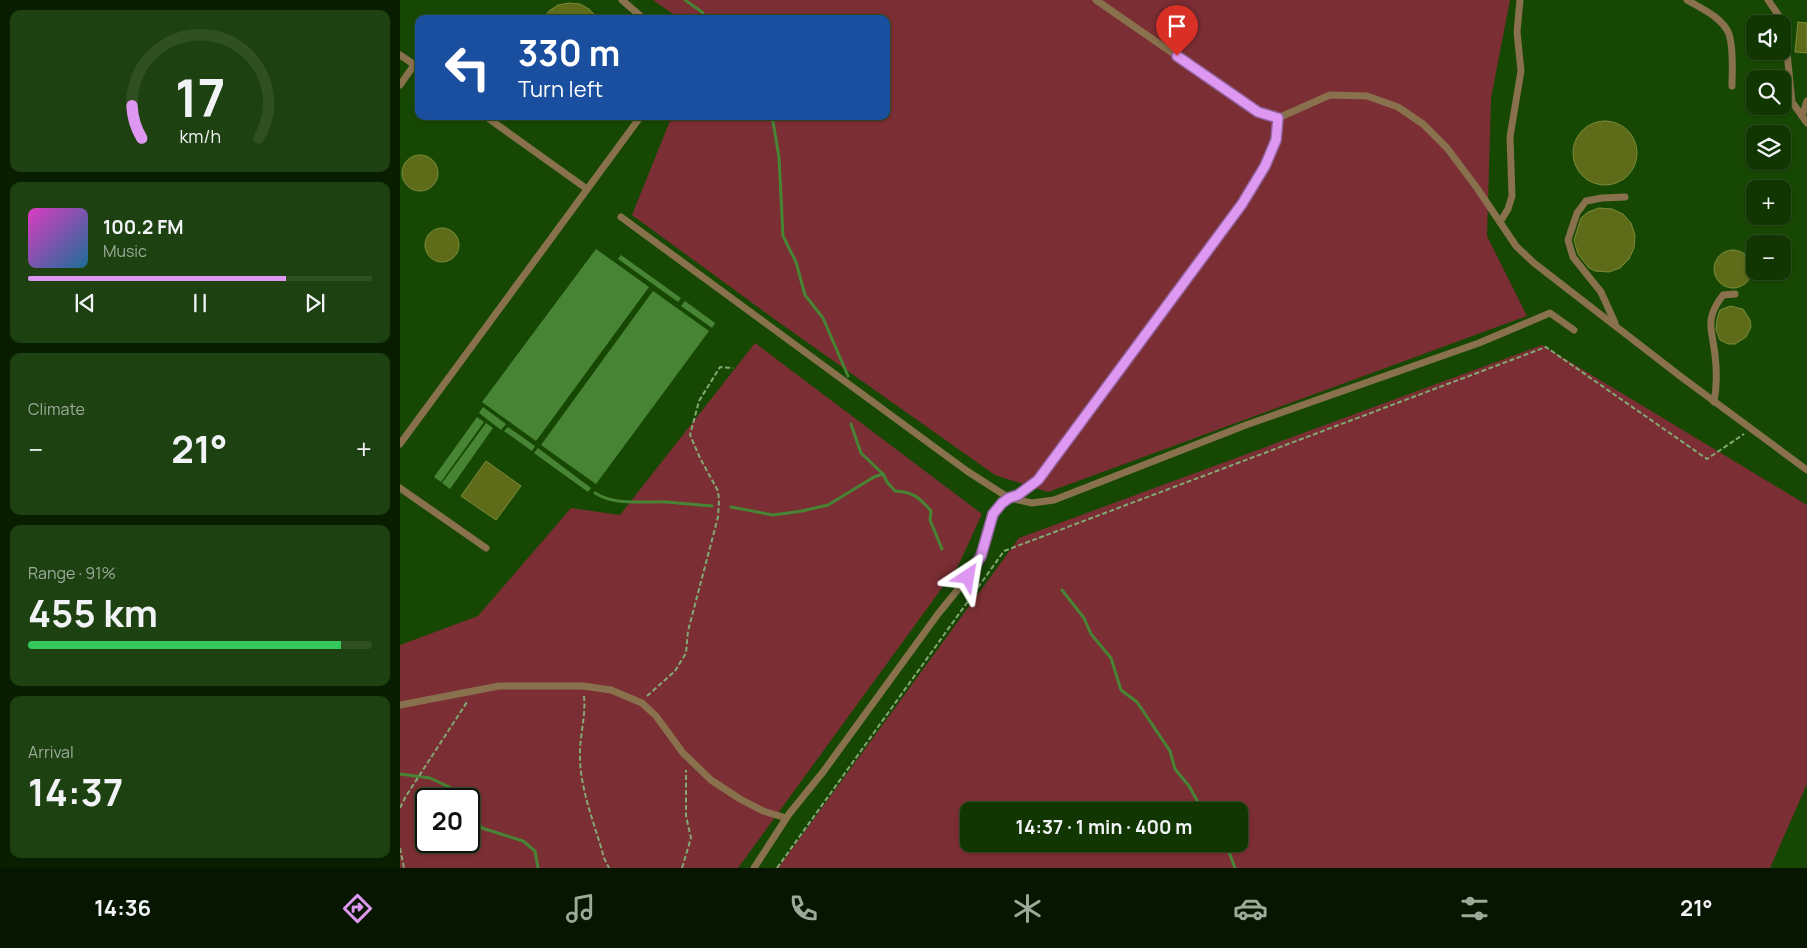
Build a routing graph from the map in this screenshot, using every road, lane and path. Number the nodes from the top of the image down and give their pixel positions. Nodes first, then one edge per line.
1 (622, 0) edge
2 (1096, 0) edge
3 (1520, 0) edge
4 (1687, 0) edge
5 (1768, 0) edge
6 (639, 15) edge
7 (400, 55) edge
8 (415, 66) edge
9 (415, 68) edge
10 (400, 85) edge
11 (1732, 86) dead end
12 (1807, 101) edge
13 (1802, 116) junction
14 (1278, 118) junction
15 (491, 120) edge
16 (637, 120) edge
17 (1807, 123) edge
18 (587, 189) junction
19 (1625, 197) dead end
20 (621, 217) dead end
21 (1500, 222) junction
22 (1735, 294) dead end
23 (1616, 326) junction
24 (1574, 330) dead end
25 (733, 368) dead end
26 (1714, 402) junction
27 (1749, 431) dead end
28 (400, 444) edge
29 (1807, 470) edge
30 (400, 488) edge
31 (1009, 498) junction
32 (486, 548) dead end
33 (583, 686) junction
34 (474, 692) junction
35 (635, 699) junction
36 (400, 705) edge
37 (687, 757) junction
38 (400, 808) edge
39 (786, 818) junction
40 (400, 848) edge
41 (404, 868) edge
42 (609, 868) edge
43 (682, 868) edge
44 (754, 868) edge
45 (777, 868) edge

1 - 6 lane
2 - 14 lane
3 - 21 lane
4 - 11 lane
5 - 13 lane
7 - 8 lane
9 - 10 lane
12 - 13 lane
13 - 17 lane
14 - 21 lane
14 - 31 lane
15 - 18 lane
16 - 18 lane
18 - 28 lane
19 - 23 lane
20 - 31 lane
21 - 23 lane
22 - 26 lane
23 - 26 lane
24 - 31 lane
25 - 35 path
26 - 29 lane
27 - 45 path
30 - 32 lane
31 - 39 lane
33 - 34 lane
33 - 35 lane
33 - 42 path
34 - 36 lane
34 - 38 path
35 - 37 lane
37 - 39 lane
37 - 43 path
39 - 44 lane
40 - 41 path

